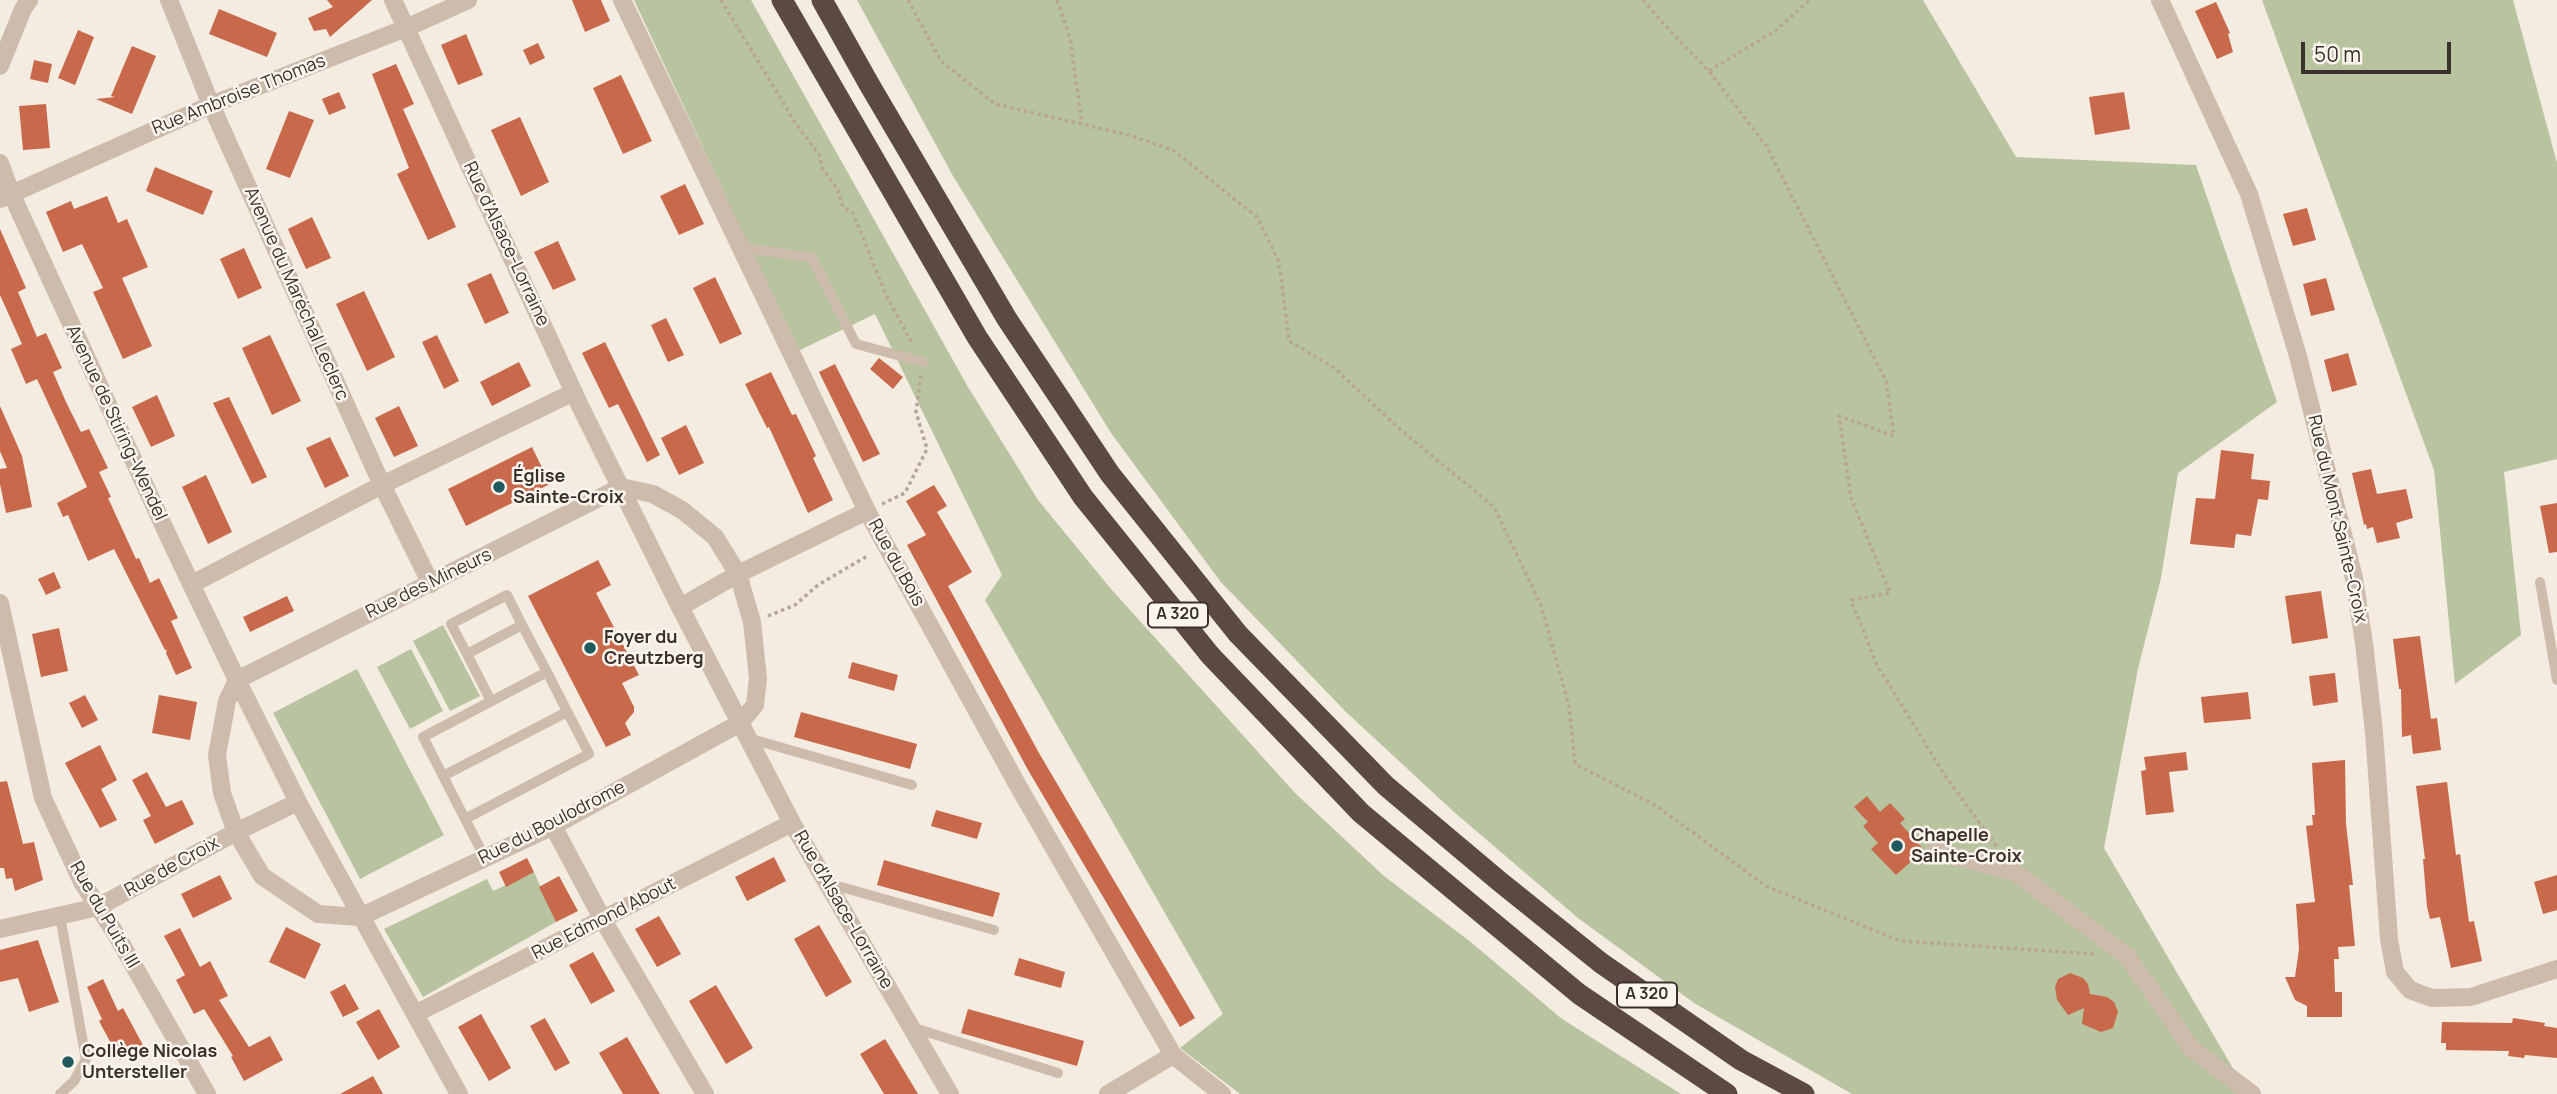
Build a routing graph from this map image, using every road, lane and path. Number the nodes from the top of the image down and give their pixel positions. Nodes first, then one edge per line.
1 (29, 0) edge
2 (169, 0) edge
3 (394, 0) edge
4 (468, 0) edge
5 (621, 0) edge
6 (721, 0) edge
7 (782, 0) edge
8 (822, 0) edge
9 (908, 0) edge
10 (1057, 0) edge
11 (1643, 0) edge
12 (1810, 0) edge
13 (2160, 0) edge
14 (406, 27) junction
15 (0, 66) edge
16 (1709, 71) junction
17 (211, 106) junction
18 (1082, 124) junction
19 (0, 163) edge
20 (6, 196) edge
21 (741, 247) junction
22 (923, 362) junction
23 (574, 392) junction
24 (382, 485) junction
25 (621, 487) junction
26 (897, 497) dead end
27 (867, 511) junction
28 (886, 545) junction
29 (738, 574) junction
30 (2540, 582) dead end
31 (192, 584) junction
32 (431, 584) junction
33 (0, 605) edge
34 (680, 607) junction
35 (752, 622) junction
36 (522, 625) junction
37 (467, 654) junction
38 (547, 672) junction
39 (237, 680) junction
40 (2557, 680) edge
41 (491, 701) junction
42 (567, 712) junction
43 (744, 731) junction
44 (443, 776) junction
45 (912, 785) dead end
46 (298, 802) junction
47 (465, 819) junction
48 (792, 824) junction
49 (553, 826) junction
50 (236, 832) junction
51 (1935, 851) dead end
52 (485, 858) junction
53 (2015, 872) junction
54 (827, 883) junction
55 (98, 907) junction
56 (60, 915) junction
57 (360, 917) junction
58 (603, 920) junction
59 (0, 929) edge
60 (994, 930) dead end
61 (2128, 957) junction
62 (2557, 969) edge
63 (415, 1014) junction
64 (911, 1027) junction
65 (1173, 1055) junction
66 (1058, 1073) dead end
67 (60, 1094) edge
68 (206, 1094) edge
69 (459, 1094) edge
70 (705, 1094) edge
71 (950, 1094) edge
72 (1108, 1094) edge
73 (1222, 1094) edge
74 (1727, 1094) edge
75 (1804, 1094) edge
76 (2252, 1094) edge

1 - 15 street
2 - 17 street, Avenue du Maréchal Leclerc
3 - 14 street, Rue d'Alsace-Lorraine
4 - 14 street, Rue Ambroise Thomas
5 - 21 street, Rue du Bois
6 - 22 path
7 - 74 highway, A 320
8 - 75 highway, A 320
9 - 18 path
10 - 18 path
11 - 16 path
12 - 16 path
13 - 62 street, Rue du Mont Sainte-Croix
14 - 17 street, Rue Ambroise Thomas
14 - 23 street, Rue d'Alsace-Lorraine
16 - 53 path
17 - 20 street, Rue Ambroise Thomas
17 - 24 street, Avenue du Maréchal Leclerc
18 - 61 path
19 - 20 street, Avenue de Stiring-Wendel
20 - 31 street, Avenue de Stiring-Wendel
21 - 22 lane
21 - 27 street, Rue du Bois
22 - 26 path
23 - 24 street
23 - 25 street, Rue d'Alsace-Lorraine
24 - 31 street
24 - 32 street, Avenue du Maréchal Leclerc
25 - 29 street
25 - 32 street, Rue des Mineurs
25 - 34 street, Rue d'Alsace-Lorraine
27 - 28 street, Rue du Bois
27 - 29 street
28 - 35 path
28 - 65 street, Rue du Bois
29 - 34 street
29 - 35 street
30 - 40 lane
31 - 39 street, Avenue de Stiring-Wendel
32 - 39 street, Rue des Mineurs
33 - 55 street, Rue du Puits III
34 - 43 street, Rue d'Alsace-Lorraine
35 - 43 street
36 - 37 lane
36 - 37 lane
36 - 38 lane
37 - 41 lane
38 - 41 lane
38 - 42 lane
39 - 46 street, Avenue de Stiring-Wendel
39 - 50 street
41 - 44 lane
42 - 44 lane
42 - 47 lane
43 - 45 lane
43 - 48 street, Rue d'Alsace-Lorraine
43 - 49 street, Rue du Boulodrome
44 - 47 lane
46 - 50 street, Rue de Croix
46 - 57 street, Avenue de Stiring-Wendel
47 - 52 lane
48 - 54 street, Rue d'Alsace-Lorraine
48 - 58 street, Rue Edmond About
49 - 52 street, Rue du Boulodrome
49 - 58 street
50 - 55 street, Rue de Croix
50 - 57 street
51 - 53 street
52 - 57 street, Rue du Boulodrome
53 - 61 street
54 - 60 lane
54 - 64 street, Rue d'Alsace-Lorraine
55 - 56 street, Rue de Croix
55 - 68 street, Rue du Puits III
56 - 59 street, Rue de Croix
56 - 67 lane
57 - 63 street, Avenue de Stiring-Wendel
58 - 63 street, Rue Edmond About
58 - 70 street
61 - 76 street
63 - 69 street, Avenue de Stiring-Wendel
64 - 66 lane
64 - 71 street, Rue d'Alsace-Lorraine
65 - 72 street
65 - 73 street, Rue du Bois

